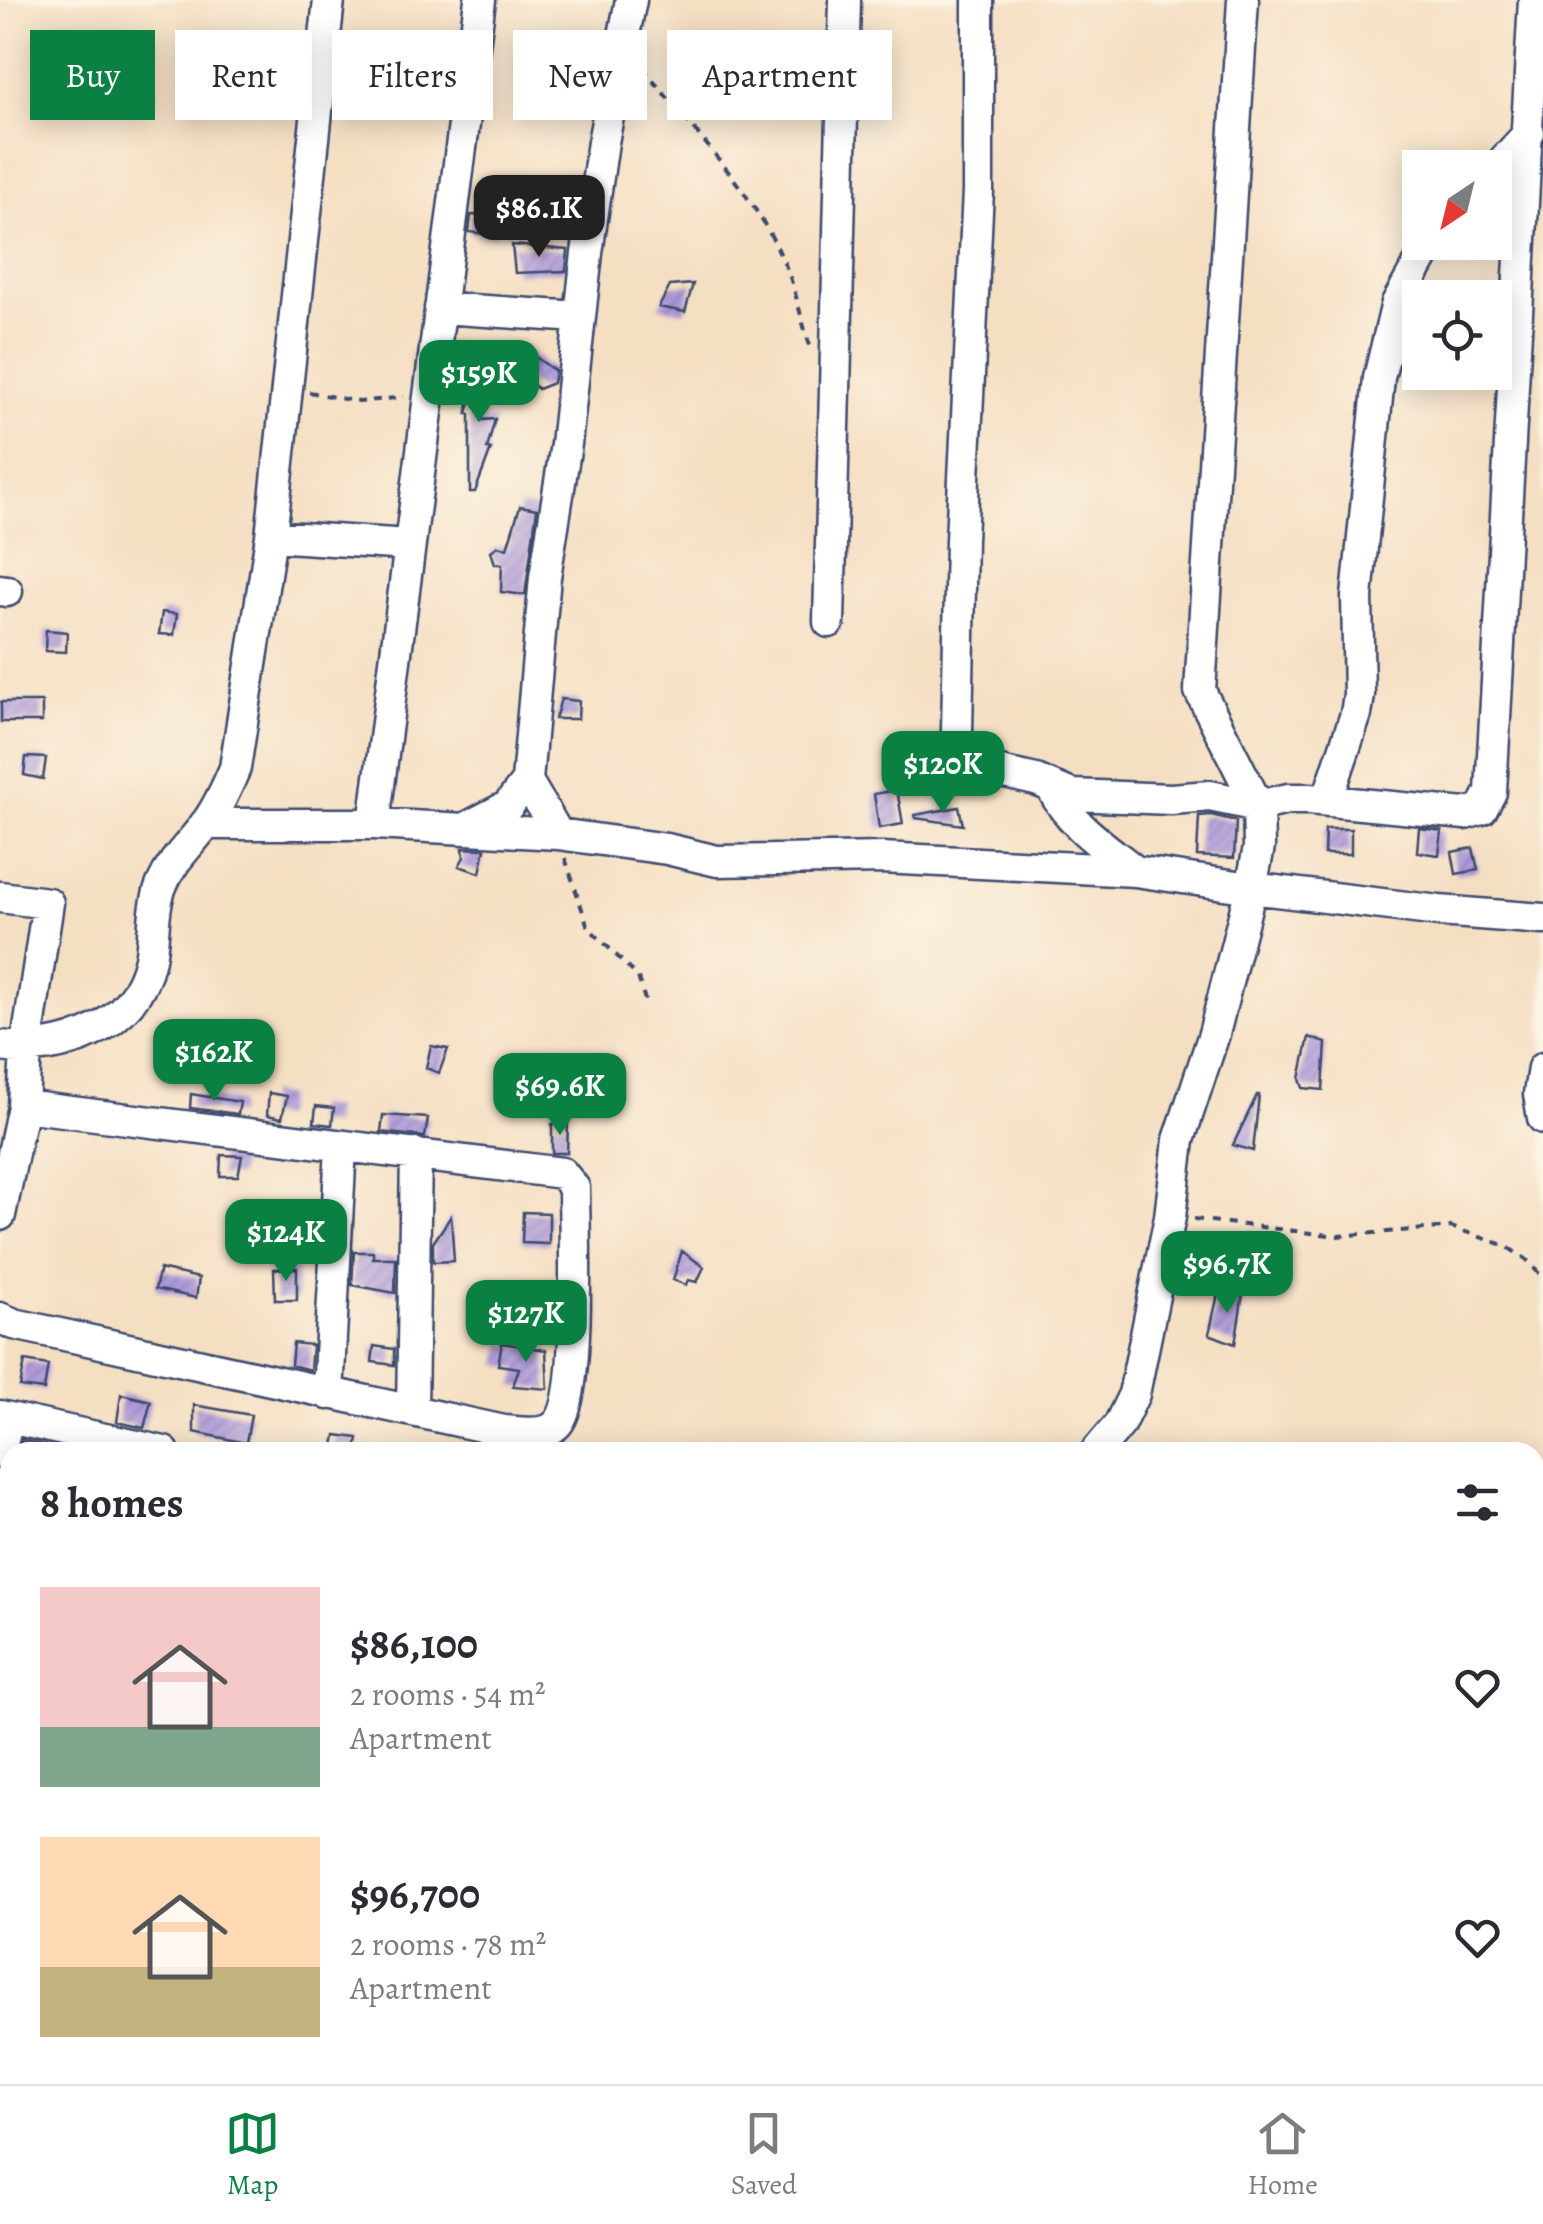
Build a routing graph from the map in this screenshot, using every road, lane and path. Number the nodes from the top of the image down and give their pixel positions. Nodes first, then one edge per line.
1 (329, 0) edge
2 (480, 0) edge
3 (631, 0) edge
4 (845, 0) edge
5 (978, 0) edge
6 (1243, 0) edge
7 (1534, 0) edge
8 (626, 30) edge
9 (647, 74) edge
10 (1543, 98) edge
11 (607, 120) edge
12 (1526, 137) junction
13 (1512, 152) edge
14 (1421, 260) edge
15 (440, 308) junction
16 (580, 318) junction
17 (834, 380) junction
18 (287, 383) junction
19 (428, 402) junction
20 (271, 536) junction
21 (409, 546) junction
22 (829, 622) dead end
23 (528, 781) junction
24 (1052, 788) junction
25 (1327, 801) junction
26 (1258, 806) junction
27 (206, 824) junction
28 (374, 824) junction
29 (464, 829) junction
30 (558, 834) junction
31 (1135, 871) junction
32 (1251, 888) junction
33 (0, 897) edge
34 (1543, 919) edge
35 (647, 1007) dead end
36 (13, 1048) edge
37 (1543, 1068) edge
38 (23, 1106) junction
39 (1543, 1118) edge
40 (341, 1146) junction
41 (416, 1154) junction
42 (1, 1208) edge
43 (1170, 1217) junction
44 (1543, 1278) edge
45 (1, 1321) edge
46 (328, 1394) junction
47 (412, 1411) junction
48 (4, 1418) edge
49 (117, 1442) edge
50 (1105, 1442) edge

1 - 18 street
2 - 15 street
3 - 8 street
4 - 17 street
5 - 24 street
6 - 26 street
7 - 12 street
9 - 17 path
10 - 12 street
11 - 16 street
12 - 13 street
12 - 25 street
14 - 25 street
15 - 16 street
15 - 19 street
16 - 23 street
17 - 22 street
18 - 19 path
18 - 20 street
19 - 21 street
20 - 21 street
20 - 27 street
21 - 28 street
23 - 29 street
23 - 30 street
24 - 26 street
24 - 31 street
25 - 26 street
26 - 32 street
27 - 28 street
27 - 36 street
28 - 29 street
29 - 30 street
30 - 31 street
30 - 35 path
31 - 32 street
32 - 34 street
32 - 43 street
33 - 36 street
36 - 38 street
37 - 39 street
38 - 40 street
38 - 42 street
40 - 41 street
40 - 46 street
41 - 47 street
41 - 47 street
43 - 44 path
43 - 50 street
45 - 46 street
46 - 47 street
48 - 49 street

